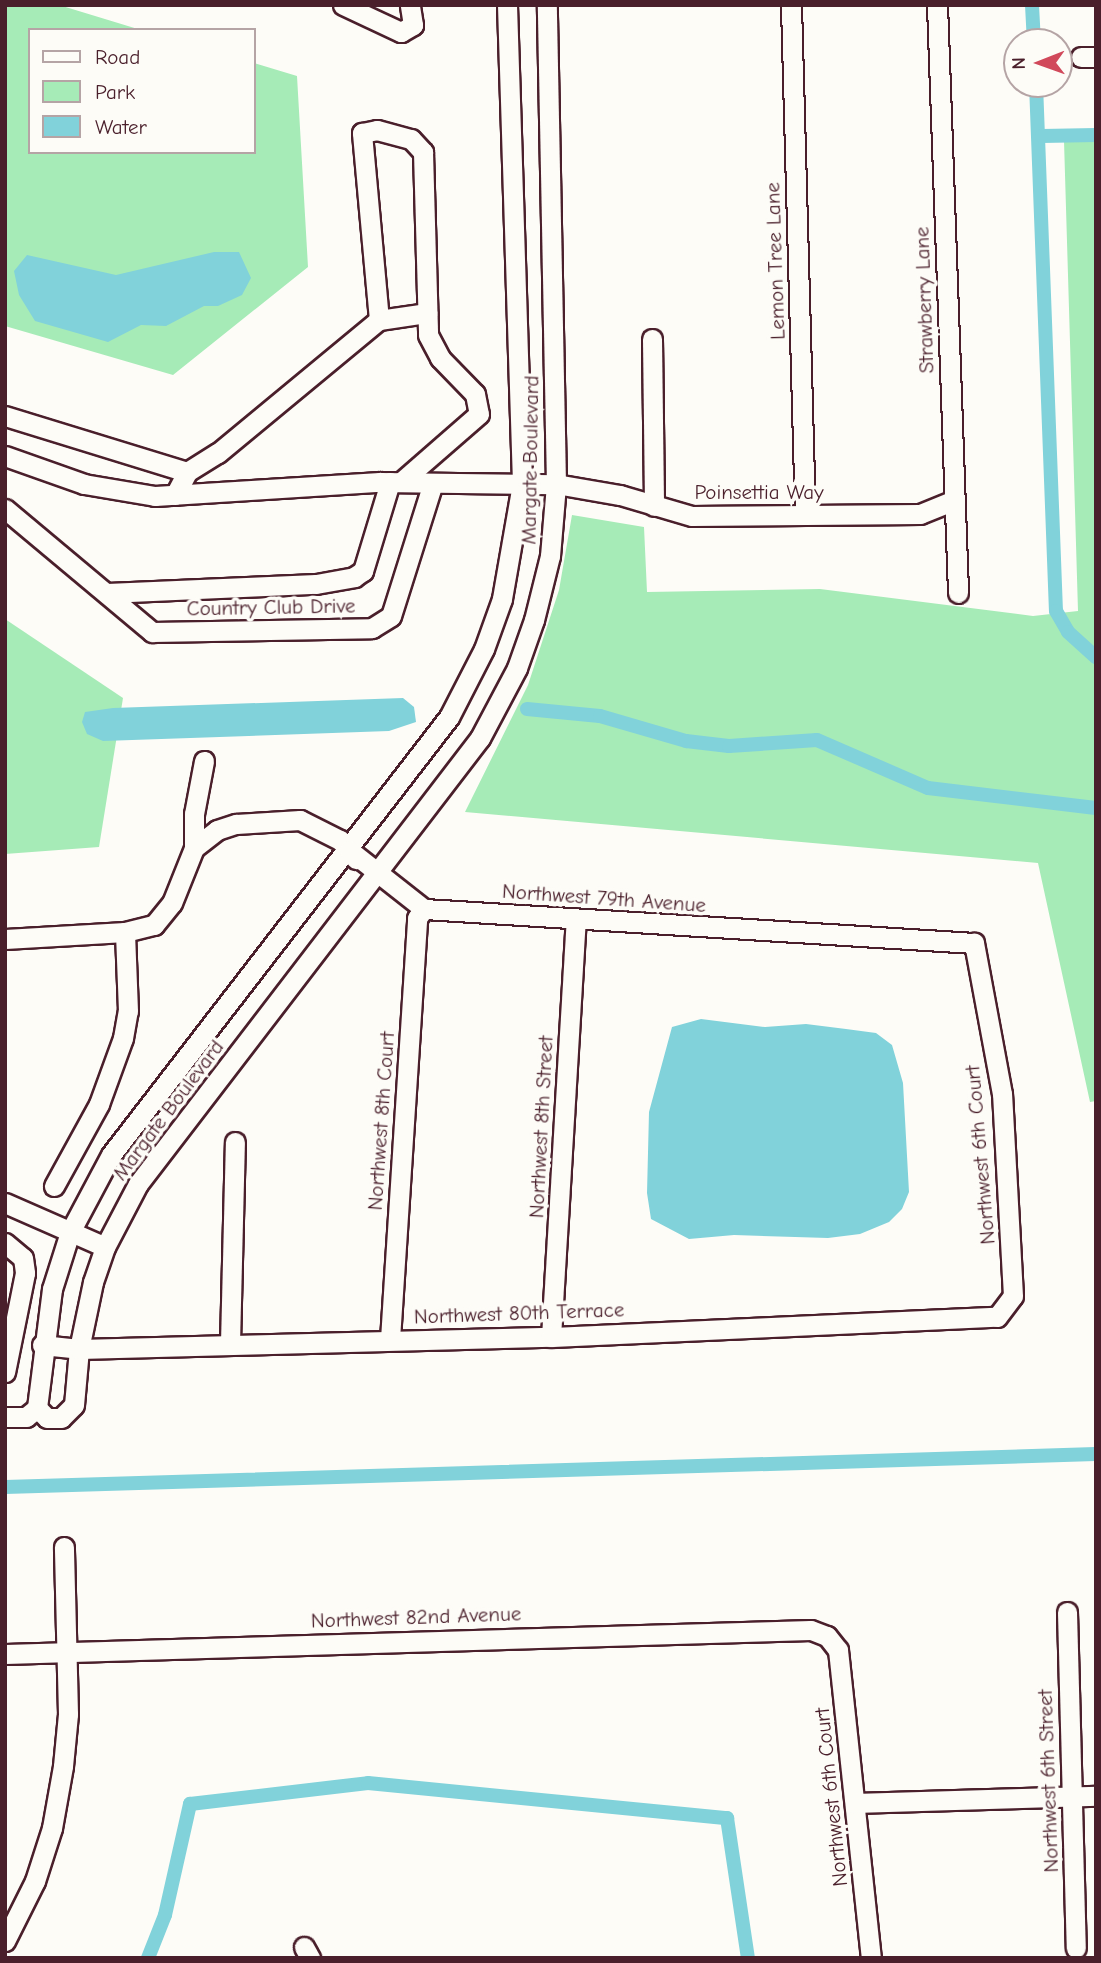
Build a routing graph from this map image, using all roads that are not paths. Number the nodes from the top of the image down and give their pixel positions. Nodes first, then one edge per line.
1 (343, 5) edge
2 (410, 5) edge
3 (507, 5) edge
4 (547, 5) edge
5 (790, 5) edge
6 (937, 5) edge
7 (427, 313) junction
8 (379, 320) junction
9 (652, 339) dead end
10 (5, 416) edge
11 (5, 456) edge
12 (187, 471) junction
13 (396, 482) junction
14 (433, 483) junction
15 (522, 484) junction
16 (556, 484) junction
17 (174, 495) junction
18 (954, 500) junction
19 (654, 506) junction
20 (5, 509) edge
21 (805, 515) junction
22 (107, 593) junction
23 (958, 593) dead end
24 (204, 761) dead end
25 (194, 848) junction
26 (349, 850) junction
27 (375, 876) junction
28 (421, 913) junction
29 (576, 920) junction
30 (125, 932) junction
31 (5, 939) edge
32 (974, 943) joint
33 (234, 1142) dead end
34 (54, 1186) dead end
35 (5, 1203) edge
36 (70, 1232) junction
37 (5, 1243) edge
38 (105, 1247) junction
39 (997, 1317) joint
40 (551, 1337) junction
41 (390, 1339) junction
42 (230, 1343) junction
43 (42, 1345) junction
44 (79, 1349) junction
45 (5, 1372) edge
46 (37, 1408) junction
47 (5, 1417) edge
48 (64, 1547) dead end
49 (1067, 1612) dead end
50 (827, 1636) joint
51 (68, 1653) junction
52 (5, 1654) edge
53 (1096, 1796) edge
54 (1070, 1797) junction
55 (855, 1803) junction
56 (5, 1941) edge
57 (1076, 1948) dead end
58 (871, 1958) edge

1 - 2 street
3 - 15 street, Margate Boulevard
4 - 16 street, Margate Boulevard
5 - 21 street, Lemon Tree Lane
6 - 18 street, Strawberry Lane
7 - 8 street
7 - 8 street
7 - 13 street
8 - 12 street
9 - 19 street
10 - 12 street
11 - 17 street
12 - 17 street
13 - 14 street
13 - 17 street
13 - 22 street, Country Club Drive
14 - 15 street
14 - 22 street, Country Club Drive
15 - 16 street, Poinsettia Way
15 - 26 street, Margate Boulevard
16 - 19 street, Poinsettia Way
16 - 27 street, Margate Boulevard
18 - 21 street, Poinsettia Way
18 - 23 street, Strawberry Lane
19 - 21 street, Poinsettia Way
20 - 22 street, Country Club Drive
24 - 25 street
25 - 26 street
25 - 30 street
26 - 27 street
26 - 36 street, Margate Boulevard
27 - 28 street
27 - 38 street, Margate Boulevard
28 - 29 street, Northwest 79th Avenue
28 - 41 street, Northwest 8th Court
29 - 32 street, Northwest 79th Avenue
29 - 40 street, Northwest 8th Street
30 - 31 street
30 - 34 street
32 - 39 street, Northwest 6th Court
33 - 42 street
35 - 36 street
36 - 38 street
36 - 43 street, Margate Boulevard
37 - 45 street
38 - 44 street, Margate Boulevard
39 - 40 street, Northwest 80th Terrace
40 - 41 street, Northwest 80th Terrace
41 - 42 street, Northwest 80th Terrace
42 - 44 street, Northwest 80th Terrace
43 - 44 street, Northwest 80th Terrace
43 - 46 street, Margate Boulevard
44 - 46 street, Margate Boulevard
46 - 47 street
48 - 51 street
49 - 54 street, Northwest 6th Street
50 - 51 street, Northwest 82nd Avenue
50 - 55 street, Northwest 6th Court
51 - 52 street, Northwest 82nd Avenue
51 - 56 street
53 - 54 street
54 - 55 street
54 - 57 street, Northwest 6th Street
55 - 58 street, Northwest 6th Court

